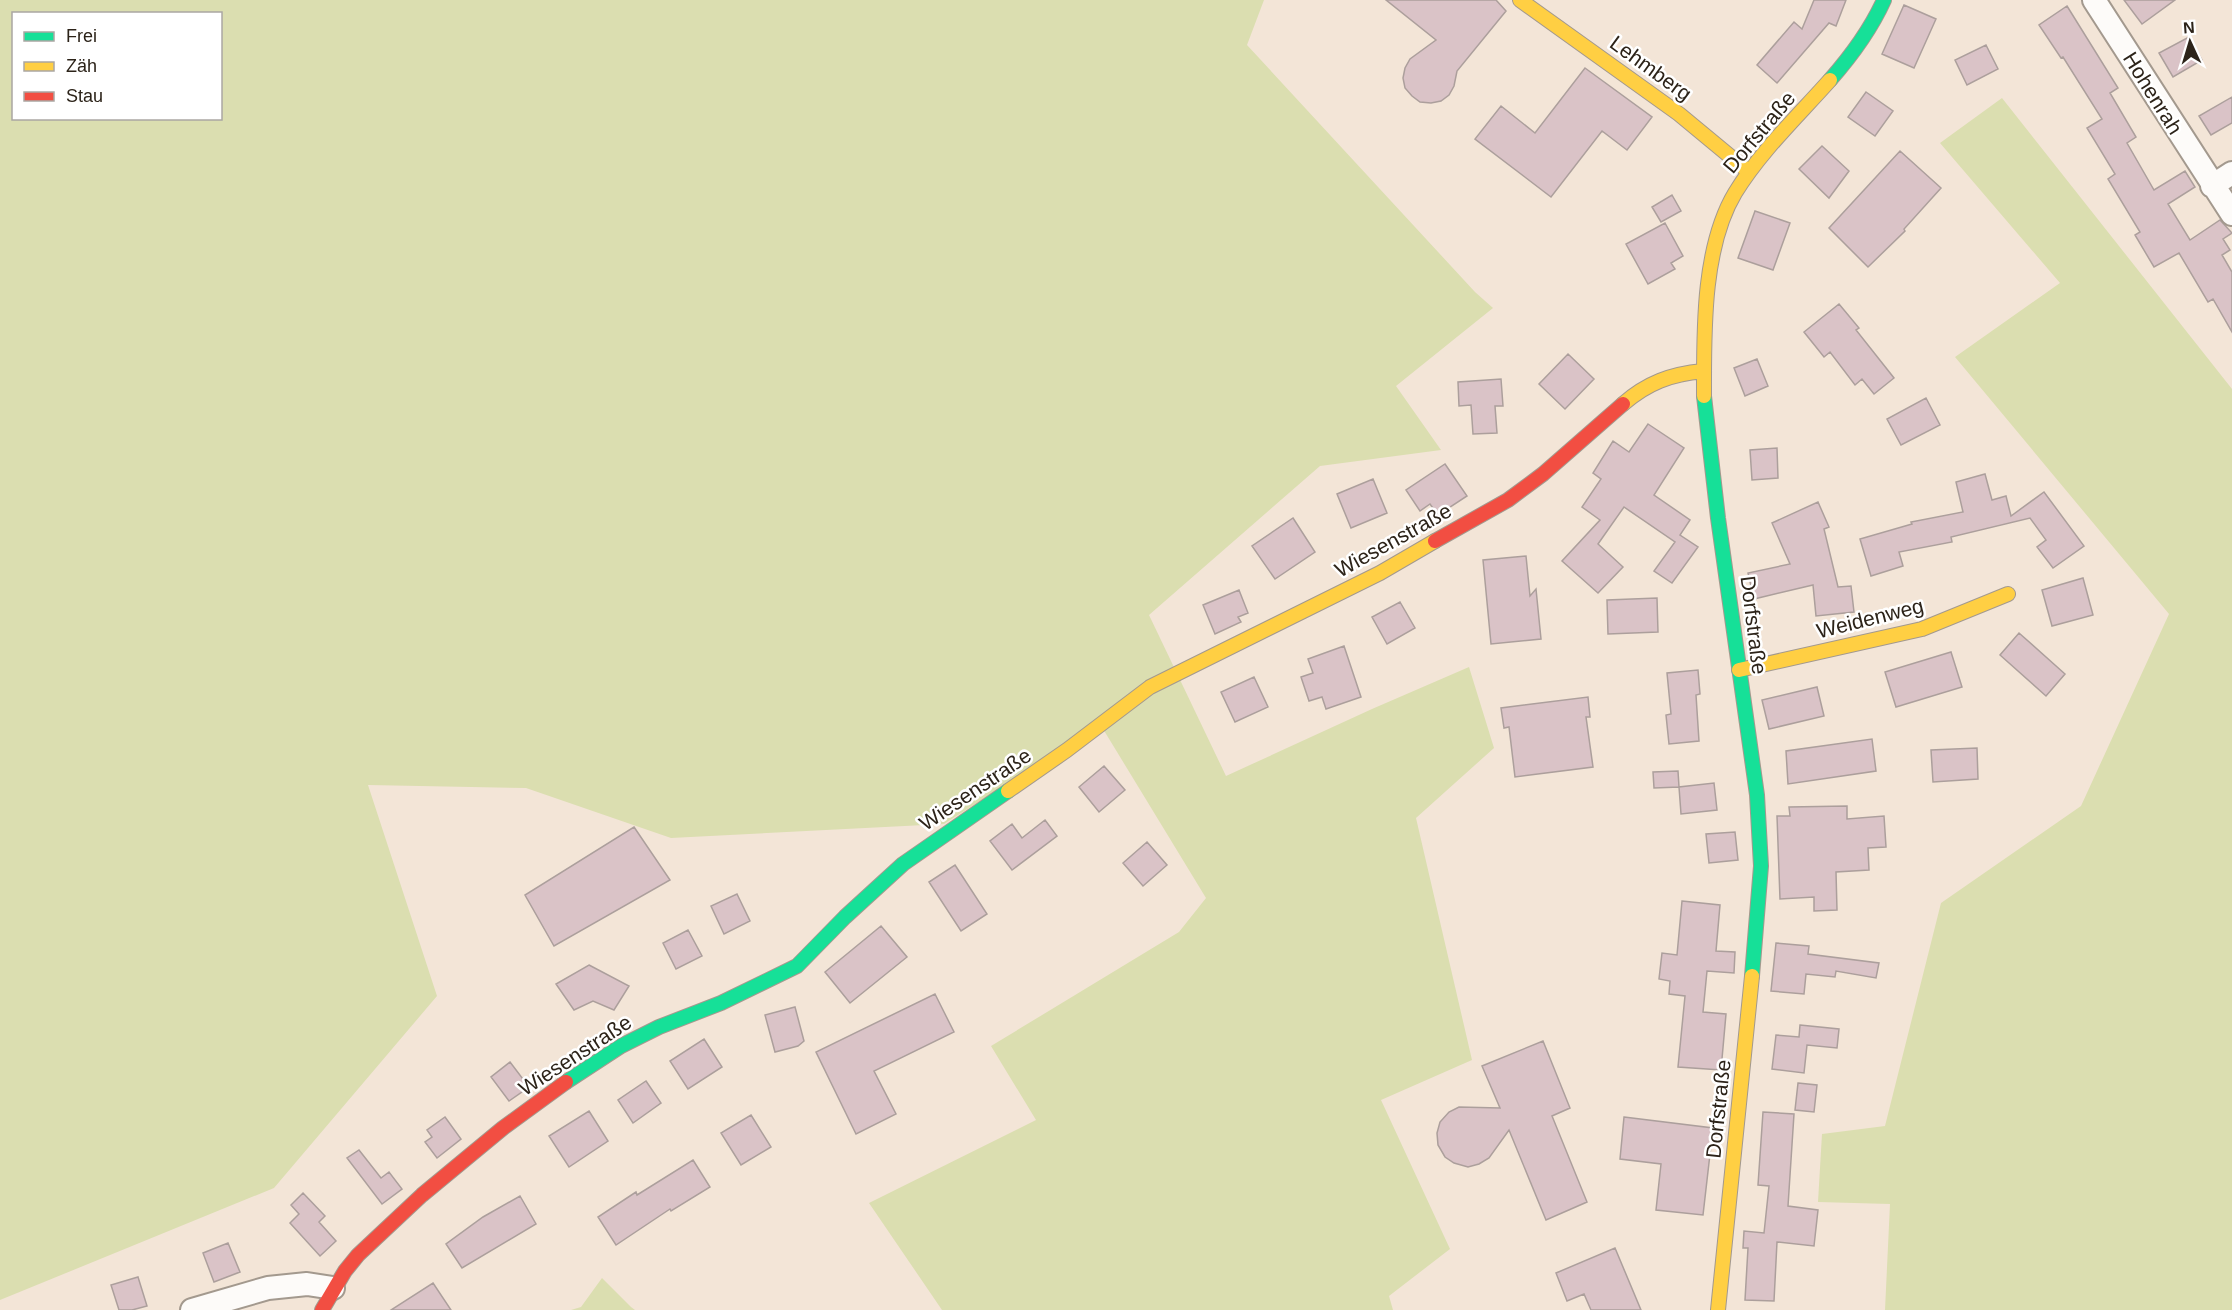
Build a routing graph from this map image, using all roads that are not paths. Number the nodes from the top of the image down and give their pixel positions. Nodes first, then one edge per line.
1 (1884, 0) edge
2 (2094, 0) edge
3 (1523, 1) edge
4 (1749, 172) junction
5 (2232, 173) edge
6 (2212, 186) junction
7 (2232, 214) edge
8 (1703, 371) junction
9 (2008, 594) dead end
10 (1739, 670) junction
11 (333, 1288) junction
12 (192, 1310) edge
13 (322, 1310) edge
14 (1718, 1310) edge

1 - 4 street, Dorfstraße
2 - 6 street, Hohenrah
3 - 4 street, Lehmberg
4 - 8 street, Dorfstraße
5 - 6 street
6 - 7 street, Hohenrah
8 - 10 street, Dorfstraße
8 - 11 street, Wiesenstraße
9 - 10 street, Weidenweg
10 - 14 street, Dorfstraße
11 - 12 street
11 - 13 street, Wiesenstraße

